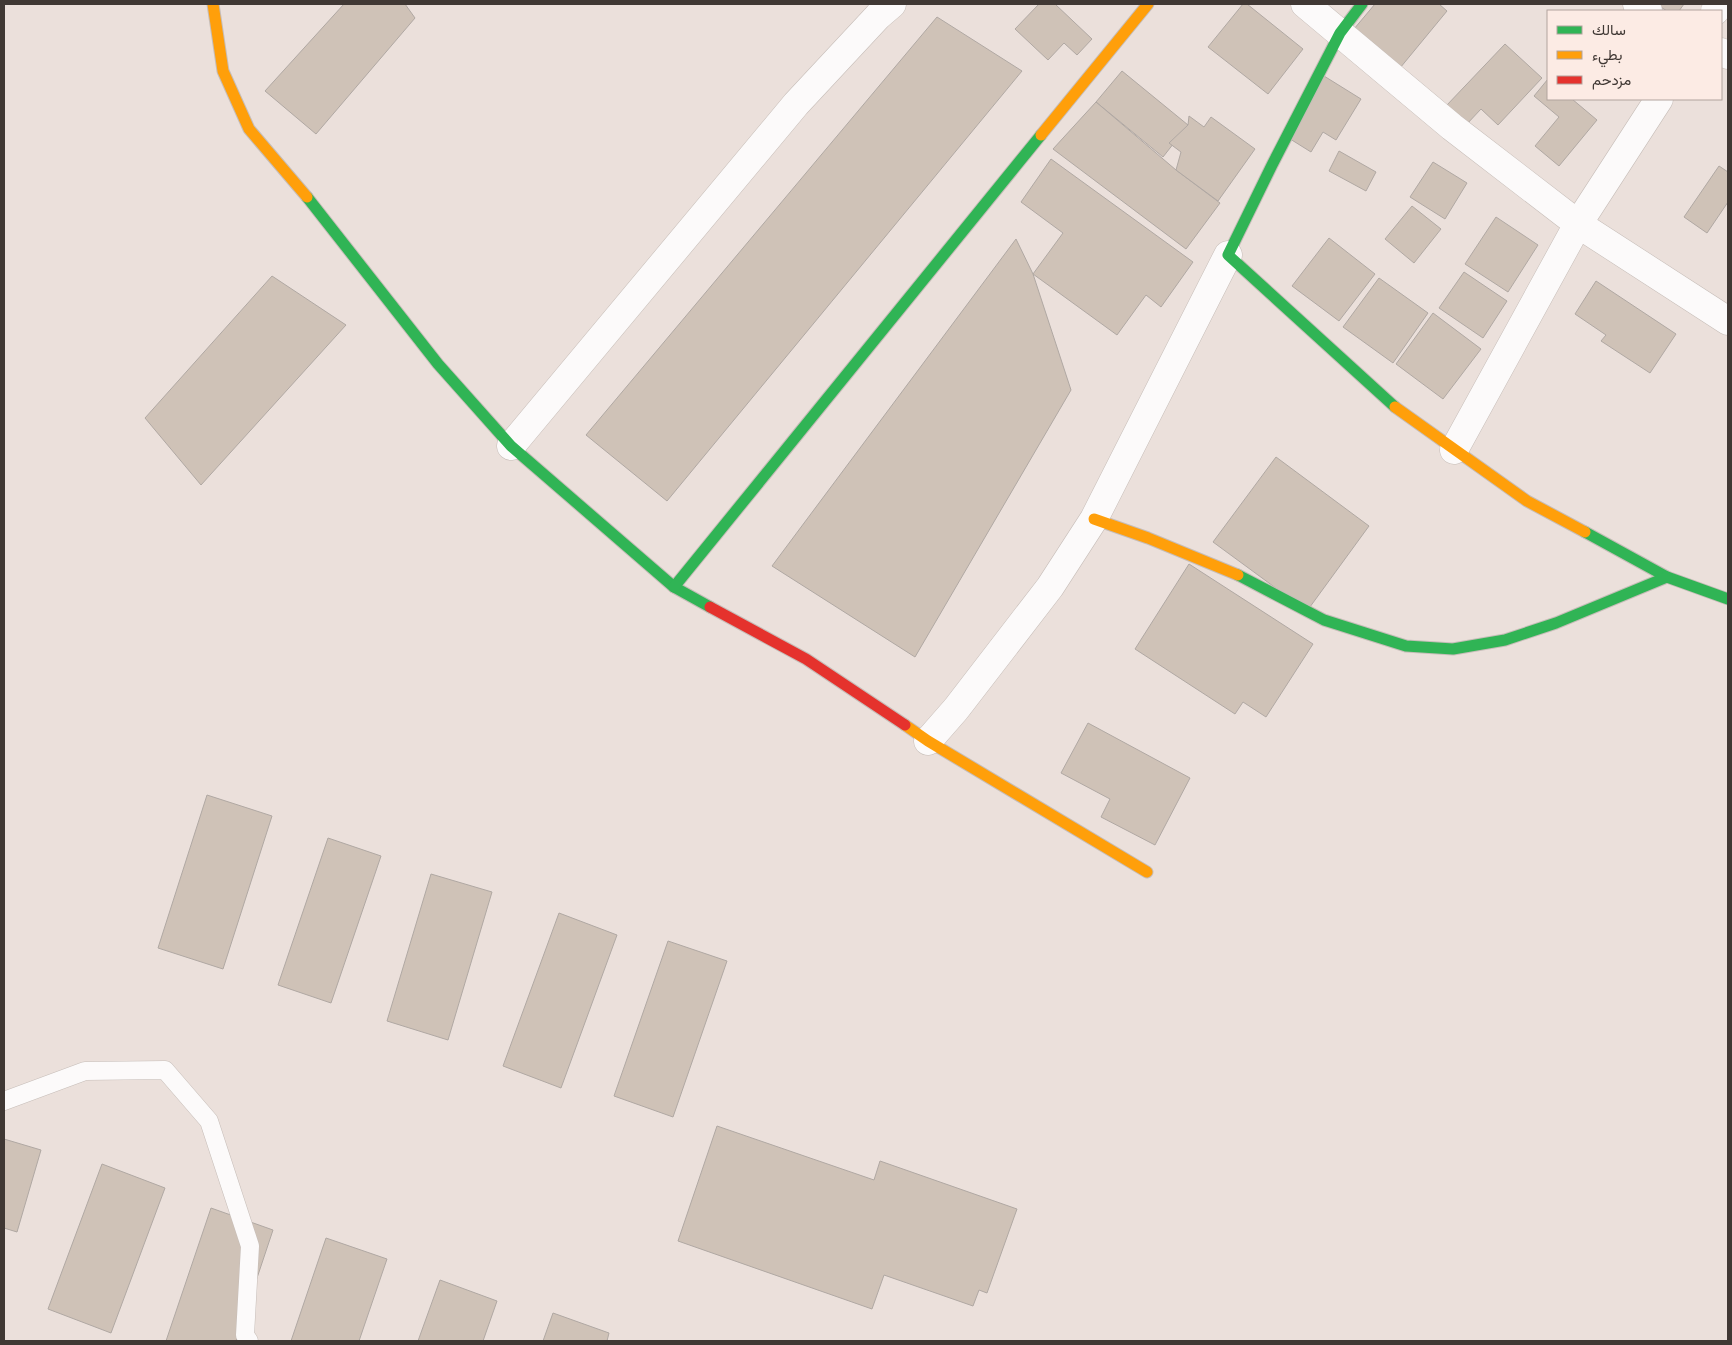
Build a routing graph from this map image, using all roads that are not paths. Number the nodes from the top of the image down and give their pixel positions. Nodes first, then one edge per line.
1 (213, 4) edge
2 (892, 4) edge
3 (1148, 4) edge
4 (1305, 4) edge
5 (1362, 4) edge
6 (1340, 33) junction
7 (1658, 100) edge
8 (1578, 224) junction
9 (1228, 255) junction
10 (1728, 321) edge
11 (511, 446) junction
12 (1454, 450) junction
13 (1094, 519) junction
14 (1667, 577) junction
15 (674, 587) junction
16 (1728, 600) edge
17 (928, 741) junction
18 (1147, 872) dead end
19 (4, 1101) edge
20 (249, 1341) edge

1 - 11 street
2 - 11 street
3 - 15 street
4 - 6 street
5 - 6 street
6 - 8 street
6 - 9 street
7 - 8 street
8 - 10 street
8 - 12 street
9 - 12 street
9 - 13 street
11 - 15 street
12 - 14 street
13 - 14 street
13 - 17 street
14 - 16 street
15 - 17 street
17 - 18 street
19 - 20 lane

